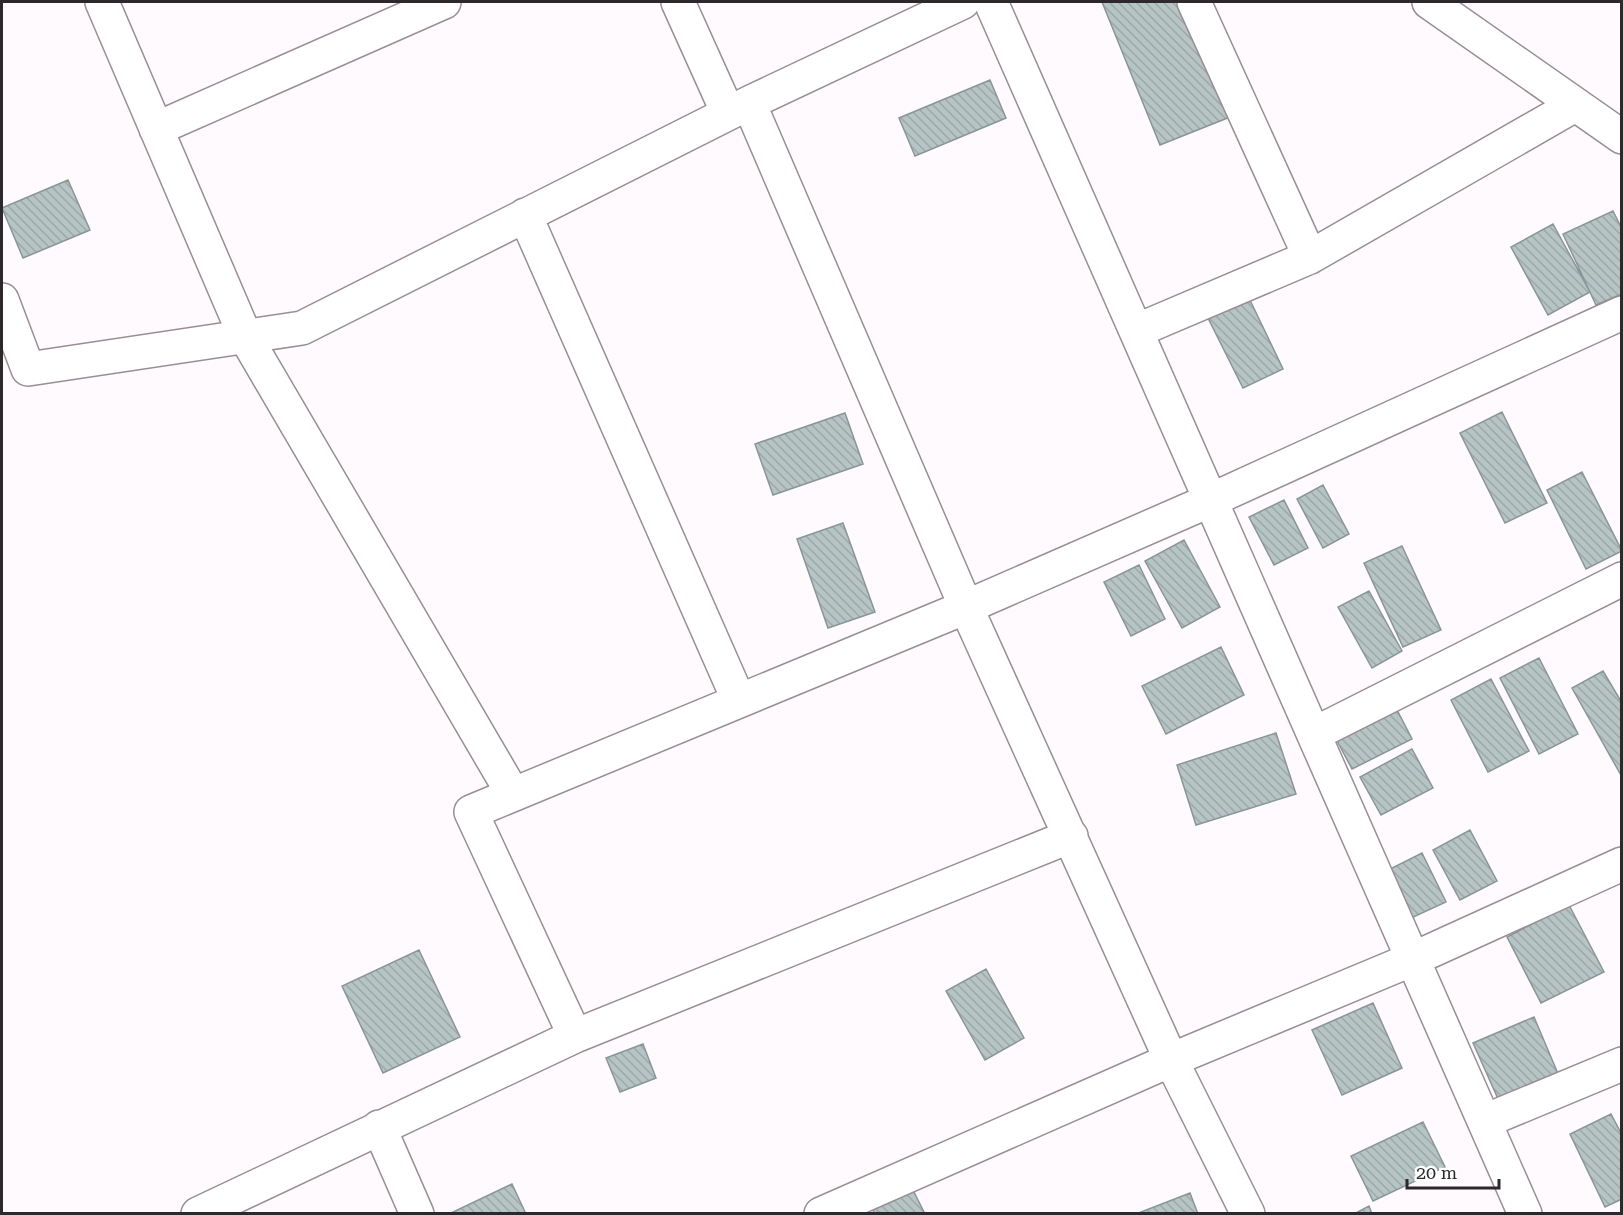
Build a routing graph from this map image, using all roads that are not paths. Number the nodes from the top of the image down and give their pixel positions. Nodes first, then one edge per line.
1 (102, 2) edge
2 (444, 2) edge
3 (678, 2) edge
4 (963, 2) edge
5 (991, 2) edge
6 (1194, 2) edge
7 (1429, 2) edge
8 (396, 11) edge
9 (1575, 105) junction
10 (739, 108) junction
11 (156, 129) junction
12 (1622, 137) edge
13 (525, 215) junction
14 (1310, 257) junction
15 (2, 300) edge
16 (1622, 313) edge
17 (1136, 331) junction
18 (245, 336) junction
19 (1211, 500) junction
20 (1622, 579) edge
21 (966, 607) junction
22 (739, 701) junction
23 (1314, 734) junction
24 (513, 794) junction
25 (1071, 836) junction
26 (1622, 864) edge
27 (1413, 959) junction
28 (575, 1036) junction
29 (1171, 1060) junction
30 (1622, 1064) edge
31 (1485, 1122) junction
32 (379, 1127) junction
33 (198, 1214) edge
34 (417, 1214) edge
35 (821, 1214) edge
36 (1248, 1214) edge
37 (1525, 1214) edge

1 - 11 street
2 - 8 street
3 - 10 street
4 - 10 street
5 - 17 street
6 - 14 street
7 - 9 street
8 - 11 street
9 - 12 street
9 - 14 street
10 - 13 street
10 - 21 street
11 - 18 street
13 - 18 street
13 - 22 street
14 - 17 street
15 - 18 street
16 - 19 street
17 - 19 street
18 - 24 street
19 - 21 street
19 - 23 street
20 - 23 street
21 - 22 street
21 - 25 street
22 - 24 street
23 - 27 street
24 - 28 street
25 - 28 street
25 - 29 street
26 - 27 street
27 - 29 street
27 - 31 street
28 - 32 street
29 - 35 street
29 - 36 street
30 - 31 street
31 - 37 street
32 - 33 street
32 - 34 street

